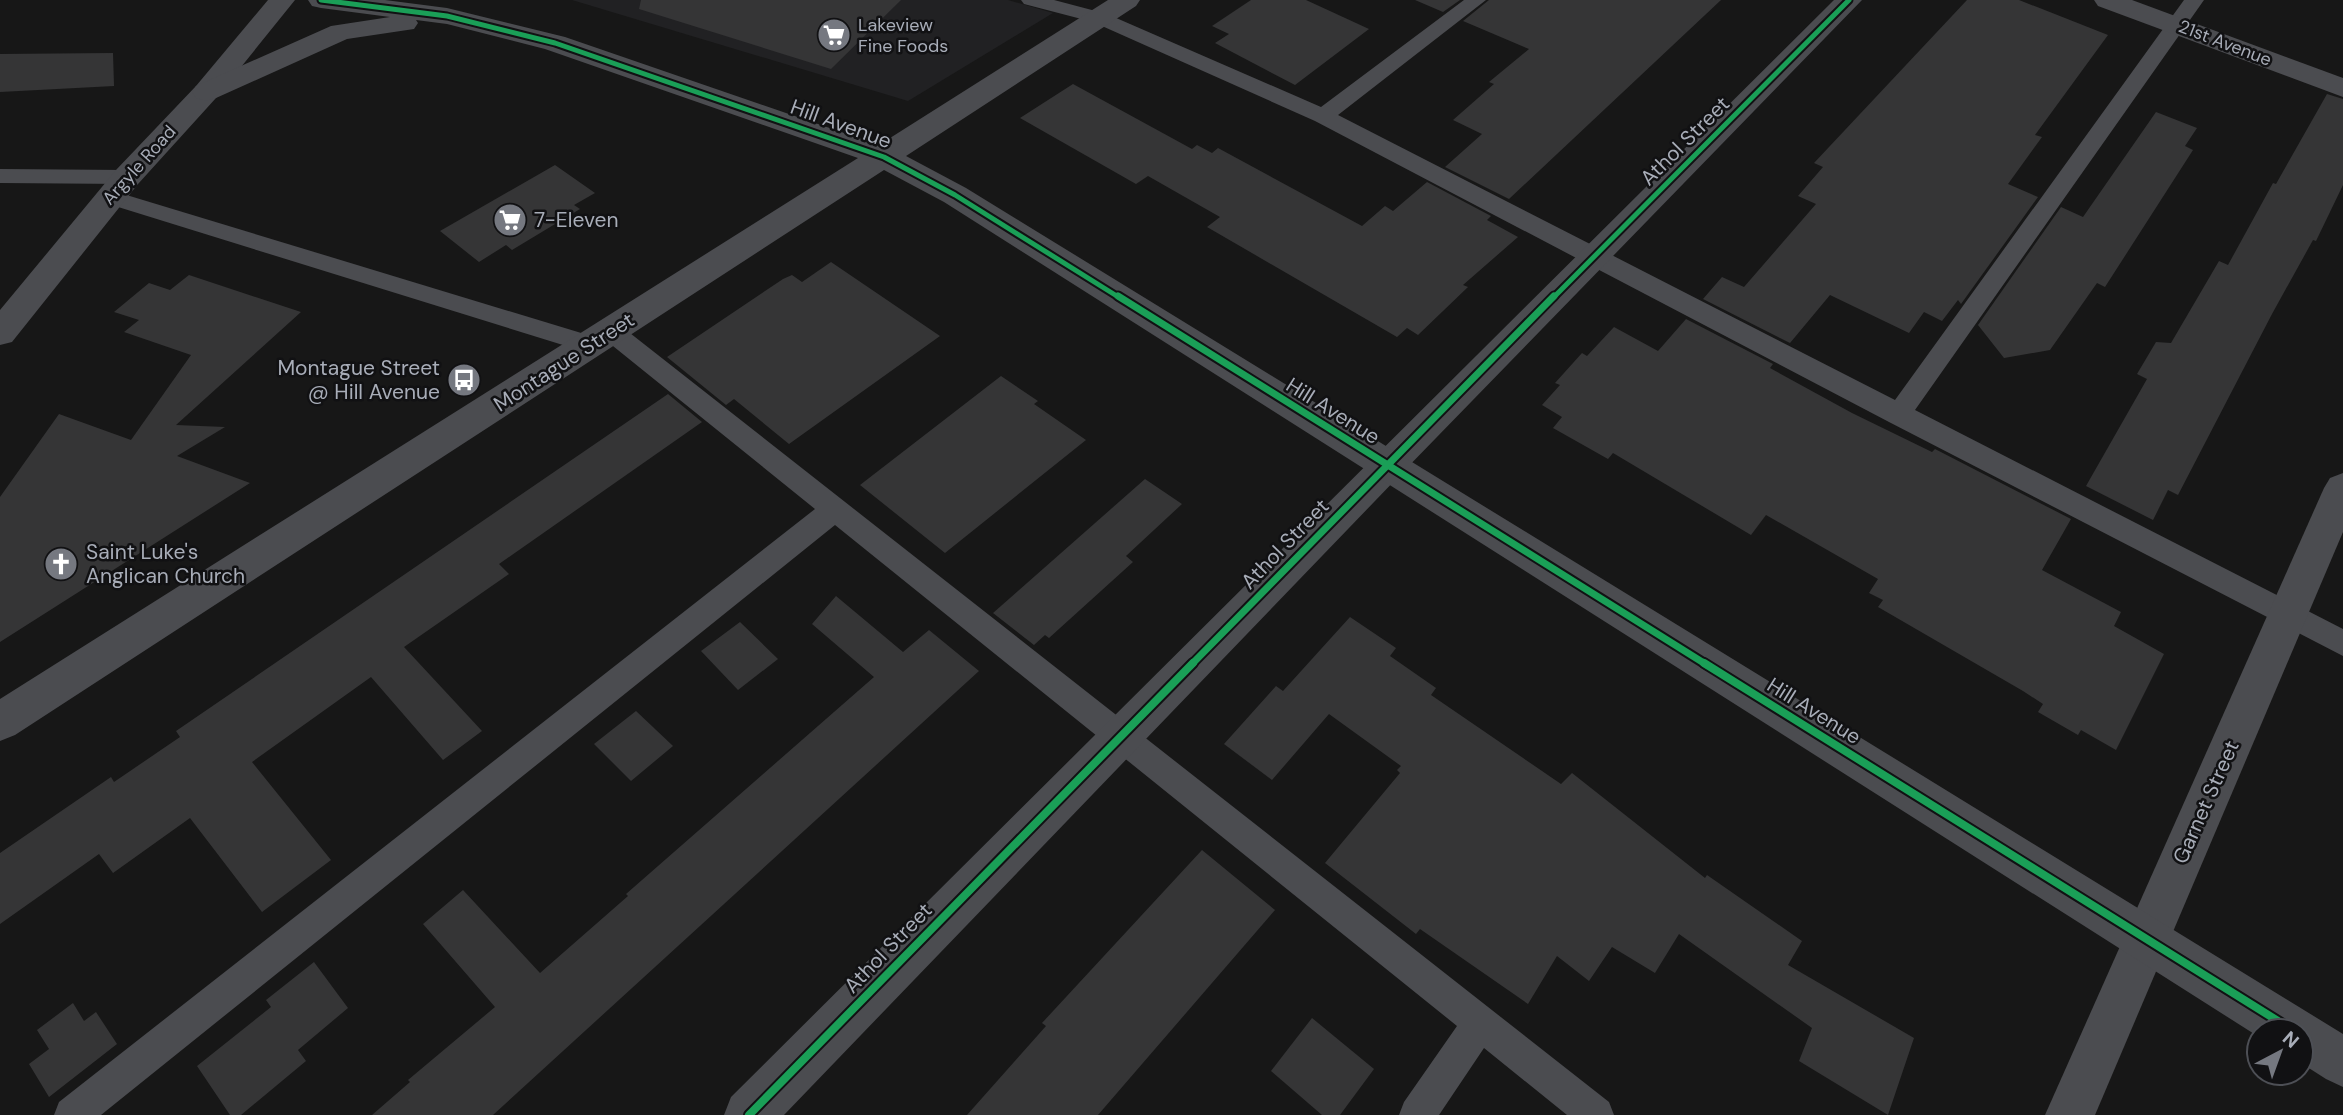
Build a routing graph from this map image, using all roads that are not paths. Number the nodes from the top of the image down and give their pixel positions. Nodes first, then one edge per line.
1 (282, 0) edge
2 (321, 0) edge
3 (1031, 0) edge
4 (1476, 0) edge
5 (1849, 0) edge
6 (2107, 0) edge
7 (2194, 0) edge
8 (1113, 9) edge
9 (447, 16) junction
10 (2175, 24) junction
11 (2343, 88) edge
12 (206, 92) junction
13 (1323, 116) junction
14 (884, 157) junction
15 (0, 176) edge
16 (118, 187) junction
17 (1594, 257) junction
18 (0, 333) edge
19 (602, 338) junction
20 (1898, 415) junction
21 (1387, 465) junction
22 (2343, 488) edge
23 (834, 510) junction
24 (2288, 614) junction
25 (2343, 643) edge
26 (0, 722) edge
27 (1120, 737) junction
28 (2147, 939) junction
29 (2272, 1017) edge
30 (1480, 1023) junction
31 (2315, 1044) edge
32 (2343, 1062) edge
33 (72, 1115) edge
34 (749, 1115) edge
35 (1417, 1115) edge
36 (1596, 1115) edge
37 (2070, 1115) edge

1 - 12 street, Argyle Road
2 - 9 street, Hill Avenue
3 - 8 lane
4 - 13 lane
5 - 17 street, Athol Street
6 - 10 street, 21st Avenue
7 - 10 lane
8 - 13 lane
8 - 14 street, Montague Street
9 - 12 street
9 - 14 street, Hill Avenue
10 - 11 street, 21st Avenue
10 - 20 lane
12 - 16 street, Argyle Road
13 - 17 lane
14 - 19 street, Montague Street
14 - 21 street, Hill Avenue
15 - 16 lane
16 - 18 street, Argyle Road
16 - 19 lane
17 - 20 lane
17 - 21 street, Athol Street
19 - 23 lane
19 - 26 street, Montague Street
20 - 24 lane
21 - 27 street, Athol Street
21 - 28 street, Hill Avenue
22 - 24 street, Garnet Street
23 - 27 lane
23 - 33 lane
24 - 25 lane
24 - 28 street, Garnet Street
27 - 30 lane
27 - 34 street, Athol Street
28 - 29 street, Hill Avenue
28 - 37 street, Garnet Street
30 - 35 lane
30 - 36 lane
31 - 32 street

